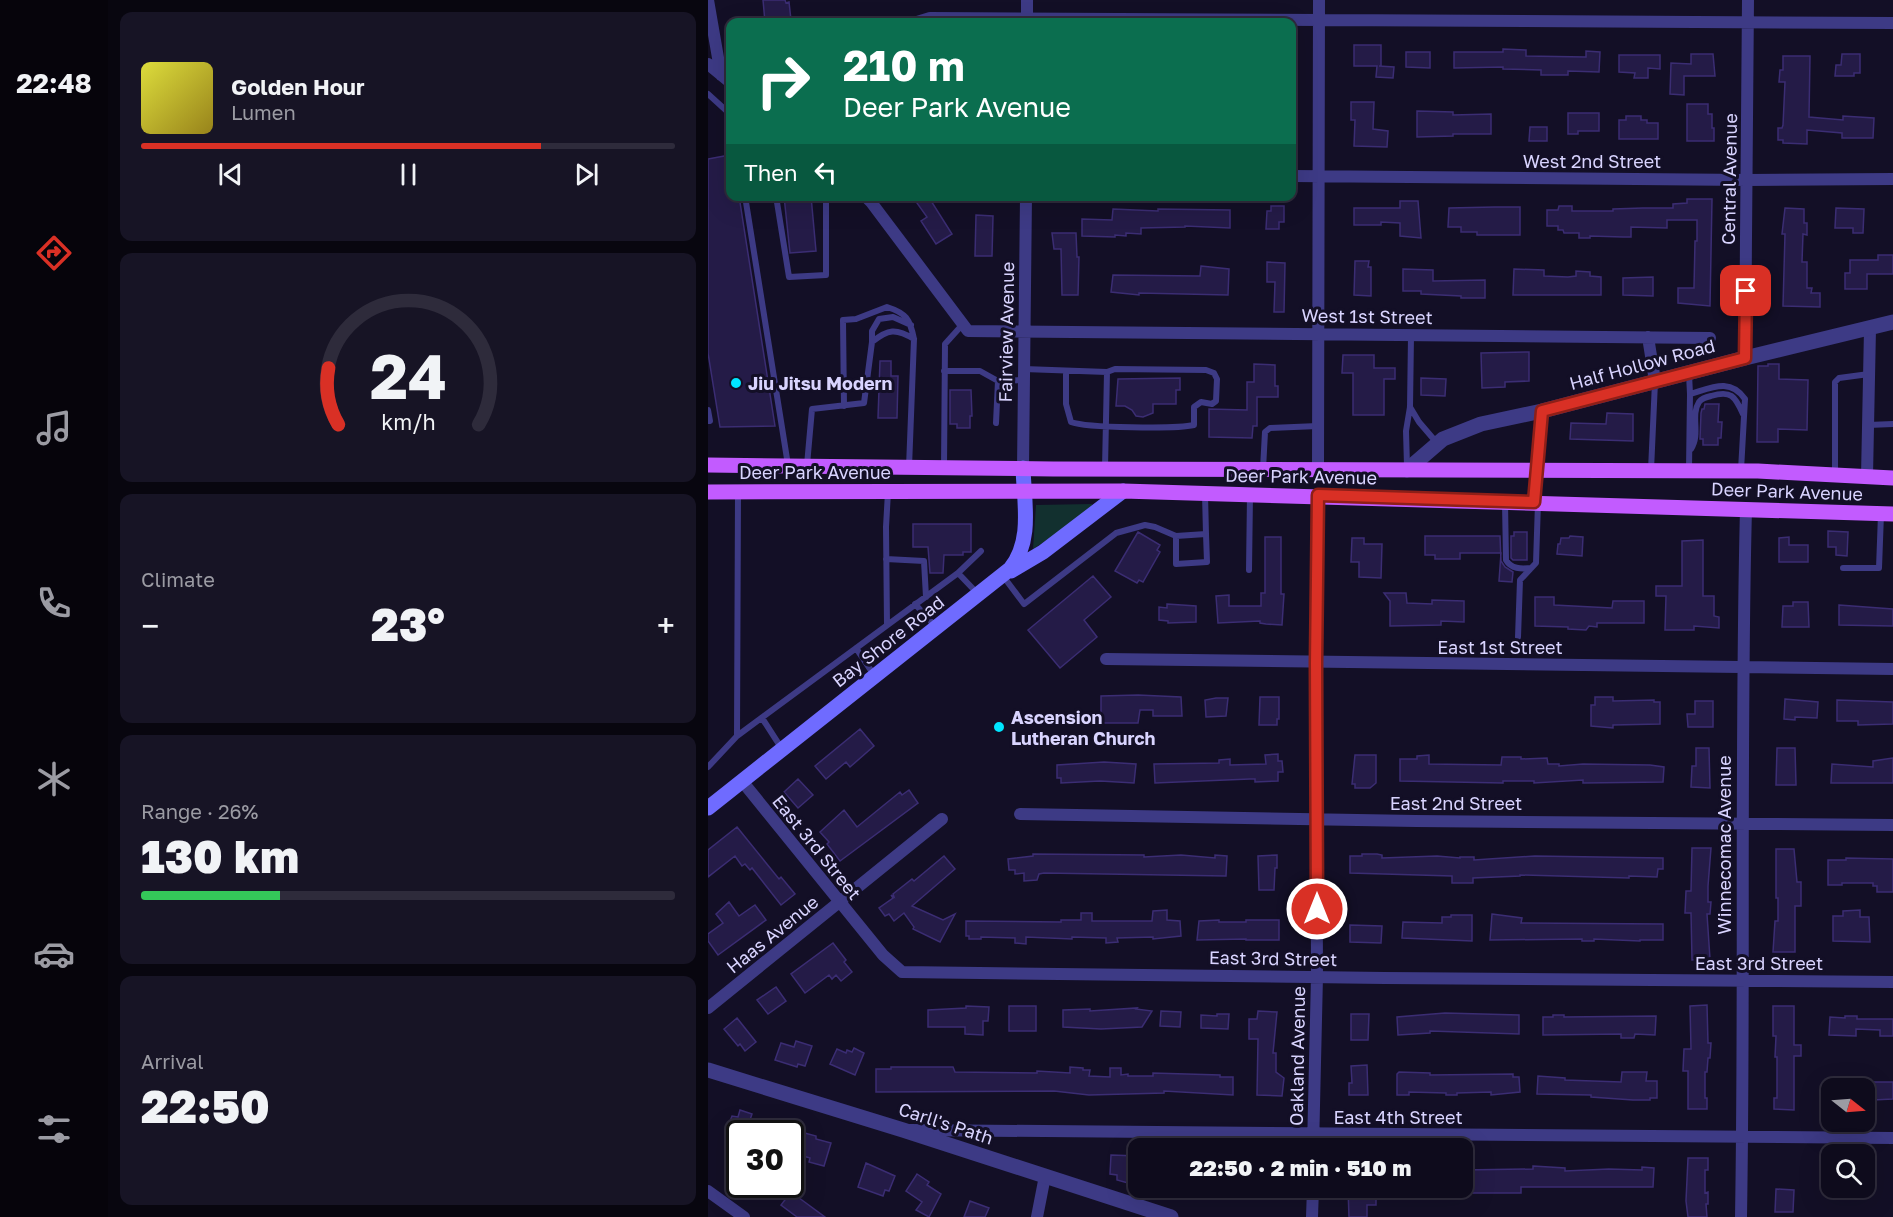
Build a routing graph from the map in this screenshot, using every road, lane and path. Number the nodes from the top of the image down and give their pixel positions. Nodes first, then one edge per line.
1 (708, 0) edge
2 (1028, 0) edge
3 (1319, 0) edge
4 (1748, 0) edge
5 (1027, 18) edge
6 (1296, 19) edge
7 (1319, 19) junction
8 (1748, 22) junction
9 (1893, 23) edge
10 (708, 64) edge
11 (726, 78) edge
12 (708, 94) edge
13 (726, 110) edge
14 (1296, 176) edge
15 (1318, 176) junction
16 (1893, 179) edge
17 (1747, 180) junction
18 (746, 201) edge
19 (777, 201) edge
20 (826, 201) edge
21 (869, 201) edge
22 (1026, 201) edge
23 (1893, 322) edge
24 (963, 324) junction
25 (911, 326) junction
26 (1870, 328) junction
27 (1024, 333) junction
28 (1318, 333) junction
29 (1411, 334) junction
30 (1648, 337) junction
31 (1710, 338) dead end
32 (914, 339) junction
33 (872, 342) junction
34 (1745, 358) junction
35 (1066, 370) junction
36 (944, 371) junction
37 (1107, 372) junction
38 (1689, 372) junction
39 (1024, 374) junction
40 (1869, 374) junction
41 (998, 381) junction
42 (1655, 381) junction
43 (1690, 394) junction
44 (844, 406) junction
45 (1410, 407) junction
46 (708, 410) edge
47 (1542, 411) junction
48 (1744, 418) junction
49 (708, 421) edge
50 (996, 423) dead end
51 (1868, 424) junction
52 (1893, 424) edge
53 (1106, 426) junction
54 (1318, 426) junction
55 (1438, 444) junction
56 (1690, 450) junction
57 (708, 465) edge
58 (788, 466) junction
59 (806, 466) junction
60 (909, 467) junction
61 (944, 468) junction
62 (1023, 468) junction
63 (1105, 469) junction
64 (1263, 469) junction
65 (1318, 470) junction
66 (1407, 470) junction
67 (1536, 470) junction
68 (1651, 470) junction
69 (1689, 471) junction
70 (1741, 471) junction
71 (1835, 475) junction
72 (1867, 476) junction
73 (1893, 478) edge
74 (888, 491) junction
75 (1123, 491) junction
76 (708, 492) edge
77 (738, 492) junction
78 (1023, 492) junction
79 (1205, 493) junction
80 (1250, 494) junction
81 (1318, 495) junction
82 (1505, 501) junction
83 (1536, 502) junction
84 (1746, 509) junction
85 (1887, 513) edge
86 (1206, 534) junction
87 (1176, 536) junction
88 (981, 551) dead end
89 (886, 559) junction
90 (1532, 568) junction
91 (1842, 568) dead end
92 (1249, 570) dead end
93 (958, 573) junction
94 (1003, 576) junction
95 (979, 595) junction
96 (926, 597) junction
97 (915, 604) junction
98 (887, 625) junction
99 (936, 628) junction
100 (1518, 637) dead end
101 (856, 648) junction
102 (1106, 659) dead end
103 (1316, 663) junction
104 (1743, 667) junction
105 (1893, 669) edge
106 (875, 676) junction
107 (762, 718) junction
108 (737, 736) junction
109 (782, 749) junction
110 (708, 767) edge
111 (742, 781) junction
112 (708, 808) edge
113 (1020, 814) dead end
114 (942, 819) dead end
115 (1318, 820) junction
116 (1743, 823) junction
117 (1893, 825) edge
118 (839, 903) junction
119 (1317, 976) junction
120 (1742, 981) junction
121 (1893, 982) edge
122 (708, 1008) edge
123 (708, 1070) edge
124 (903, 1130) junction
125 (1313, 1134) junction
126 (1742, 1137) junction
127 (1313, 1138) edge
128 (1893, 1138) edge
129 (1045, 1176) junction
130 (708, 1191) edge
131 (1313, 1198) edge
132 (744, 1217) edge
133 (1037, 1217) edge
134 (1172, 1217) edge
135 (1312, 1217) edge
136 (1741, 1217) edge

1 - 11 street
2 - 5 street
3 - 7 street
4 - 8 street, Central Avenue
6 - 7 street
7 - 8 street
7 - 15 street
8 - 9 street
8 - 17 street, Central Avenue
10 - 11 street
12 - 13 lane
14 - 15 street, West 2nd Street
15 - 17 street, West 2nd Street
15 - 28 street
16 - 17 street, West 2nd Street
17 - 34 street, Central Avenue
18 - 58 lane
19 - 20 lane
21 - 24 street
22 - 27 street, Fairview Avenue
23 - 26 street, Half Hollow Road
24 - 27 street, West 1st Street
24 - 36 lane
25 - 32 lane
25 - 33 lane
25 - 44 lane
26 - 34 street, Half Hollow Road
26 - 40 street
27 - 28 street, West 1st Street
27 - 39 street, Fairview Avenue
28 - 29 street, West 1st Street
28 - 54 street
29 - 30 street, West 1st Street
29 - 45 lane
30 - 31 street, West 1st Street
30 - 42 street
32 - 33 lane
32 - 60 lane
33 - 44 lane
34 - 38 street, Half Hollow Road
35 - 37 lane
35 - 39 lane
35 - 53 lane
36 - 41 lane
36 - 61 lane
37 - 53 lane
37 - 53 lane
38 - 42 street, Half Hollow Road
38 - 43 lane
39 - 41 lane
39 - 62 street, Fairview Avenue
40 - 51 street
40 - 71 lane
41 - 50 lane
42 - 47 street, Half Hollow Road
42 - 68 lane
43 - 48 lane
43 - 56 lane
44 - 59 lane
45 - 55 lane
45 - 66 lane
46 - 49 lane
47 - 55 street, Half Hollow Road
47 - 67 street
48 - 56 lane
48 - 70 lane
51 - 52 lane
51 - 72 street
53 - 63 lane
54 - 64 lane
54 - 65 street
55 - 66 street, Half Hollow Road
56 - 69 lane
57 - 58 main road, Deer Park Avenue
58 - 59 main road, Deer Park Avenue
59 - 60 main road, Deer Park Avenue
60 - 61 main road, Deer Park Avenue
61 - 62 main road, Deer Park Avenue
62 - 63 main road, Deer Park Avenue
62 - 78 main road, Bay Shore Road
63 - 64 main road, Deer Park Avenue
64 - 65 main road, Deer Park Avenue
65 - 66 main road, Deer Park Avenue
66 - 67 main road, Deer Park Avenue
67 - 68 main road, Deer Park Avenue
67 - 83 street
68 - 69 main road, Deer Park Avenue
69 - 70 main road, Deer Park Avenue
70 - 71 main road, Deer Park Avenue
71 - 72 main road, Deer Park Avenue
72 - 73 main road, Deer Park Avenue
74 - 77 main road, Deer Park Avenue
74 - 78 main road, Deer Park Avenue
74 - 89 lane
75 - 78 main road, Deer Park Avenue
75 - 79 main road, Deer Park Avenue
75 - 94 main road
76 - 77 main road, Deer Park Avenue
77 - 108 lane
78 - 94 main road, Bay Shore Road
79 - 80 main road, Deer Park Avenue
79 - 86 lane
80 - 81 main road, Deer Park Avenue
80 - 92 lane
81 - 82 main road, Deer Park Avenue
81 - 103 street, Oakland Avenue
82 - 83 main road, Deer Park Avenue
82 - 90 lane
83 - 84 main road, Deer Park Avenue
83 - 90 lane
84 - 85 main road, Deer Park Avenue
84 - 104 street, Winnecomac Avenue
85 - 91 lane
86 - 87 lane
86 - 87 lane
87 - 94 lane
88 - 93 lane
89 - 96 lane
89 - 98 lane
90 - 100 lane
93 - 95 lane
93 - 96 lane
94 - 95 main road, Bay Shore Road
95 - 99 main road, Bay Shore Road
96 - 97 lane
97 - 98 lane
97 - 99 lane
98 - 101 lane
99 - 106 main road, Bay Shore Road
101 - 106 lane
101 - 107 lane
102 - 103 street, East 1st Street
103 - 104 street, East 1st Street
103 - 115 street, Oakland Avenue
104 - 105 street, East 1st Street
104 - 116 street, Winnecomac Avenue
106 - 109 main road, Bay Shore Road
107 - 108 lane
107 - 109 lane
108 - 110 lane
109 - 111 main road, Bay Shore Road
111 - 112 main road, Bay Shore Road
111 - 118 street, East 3rd Street
113 - 115 street, East 2nd Street
114 - 118 street, Haas Avenue
115 - 116 street, East 2nd Street
115 - 119 street, Oakland Avenue
116 - 117 street, East 2nd Street
116 - 120 street, Winnecomac Avenue
118 - 119 street, East 3rd Street
118 - 122 street, Haas Avenue
119 - 120 street, East 3rd Street
119 - 125 street, Oakland Avenue
120 - 121 street, East 3rd Street
120 - 126 street, Winnecomac Avenue
123 - 124 street, Carll's Path
124 - 125 street, East 4th Street
124 - 129 street, Carll's Path
125 - 126 street, East 4th Street
125 - 127 street, Oakland Avenue
126 - 128 street, East 4th Street
126 - 136 street, Winnecomac Avenue
129 - 133 street
129 - 134 street, Carll's Path
130 - 132 street
131 - 135 street

